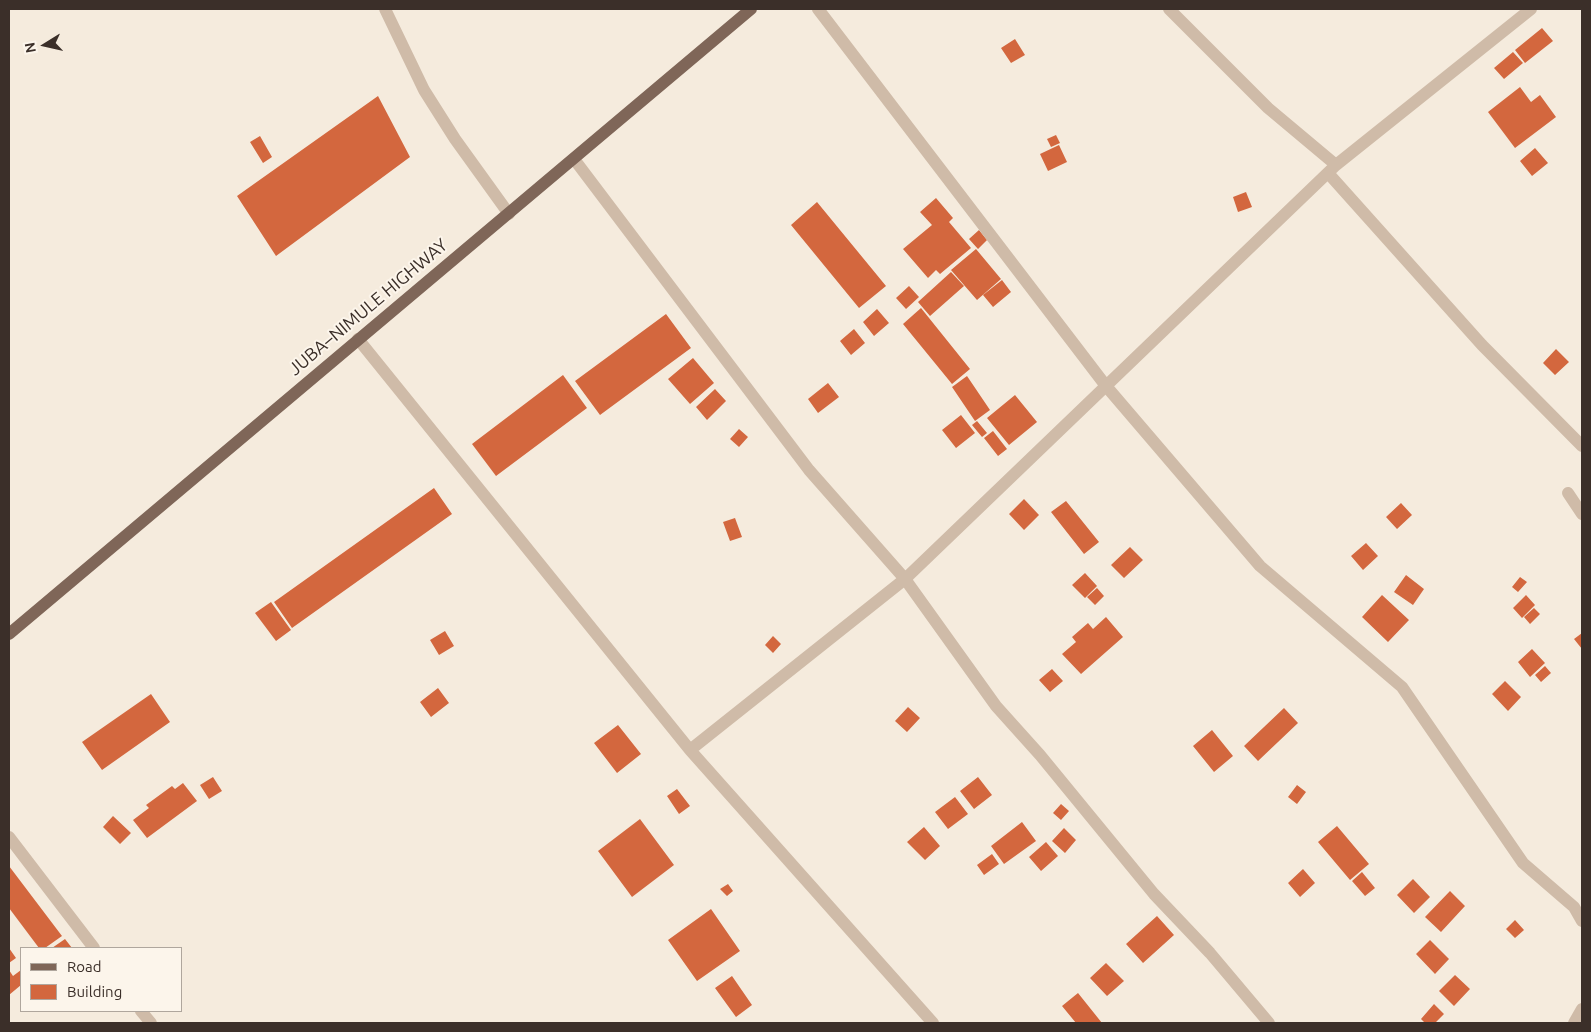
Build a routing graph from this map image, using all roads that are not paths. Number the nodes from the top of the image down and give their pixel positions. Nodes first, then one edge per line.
1 (385, 9) edge
2 (751, 9) edge
3 (818, 9) edge
4 (1170, 9) edge
5 (1531, 9) edge
6 (574, 159) junction
7 (1332, 169) junction
8 (509, 214) junction
9 (358, 339) junction
10 (1106, 386) junction
11 (1582, 446) edge
12 (1568, 492) dead end
13 (1582, 514) edge
14 (905, 579) junction
15 (9, 634) edge
16 (690, 750) junction
17 (9, 836) edge
18 (1582, 921) edge
19 (93, 947) edge
20 (1582, 1009) edge
21 (142, 1012) edge
22 (151, 1023) edge
23 (933, 1023) edge
24 (1269, 1023) edge
25 (1574, 1023) edge

1 - 8 street
2 - 6 main road, JUBA–NIMULE HIGHWAY
3 - 10 street
4 - 7 street
5 - 7 street
6 - 8 main road, JUBA–NIMULE HIGHWAY
6 - 14 street
7 - 10 street
7 - 11 street
8 - 9 main road, JUBA–NIMULE HIGHWAY
9 - 15 main road, JUBA–NIMULE HIGHWAY
9 - 16 street
10 - 14 street
10 - 18 street
12 - 13 street
14 - 16 street
14 - 24 street
16 - 23 street
17 - 19 street
20 - 25 street
21 - 22 street

